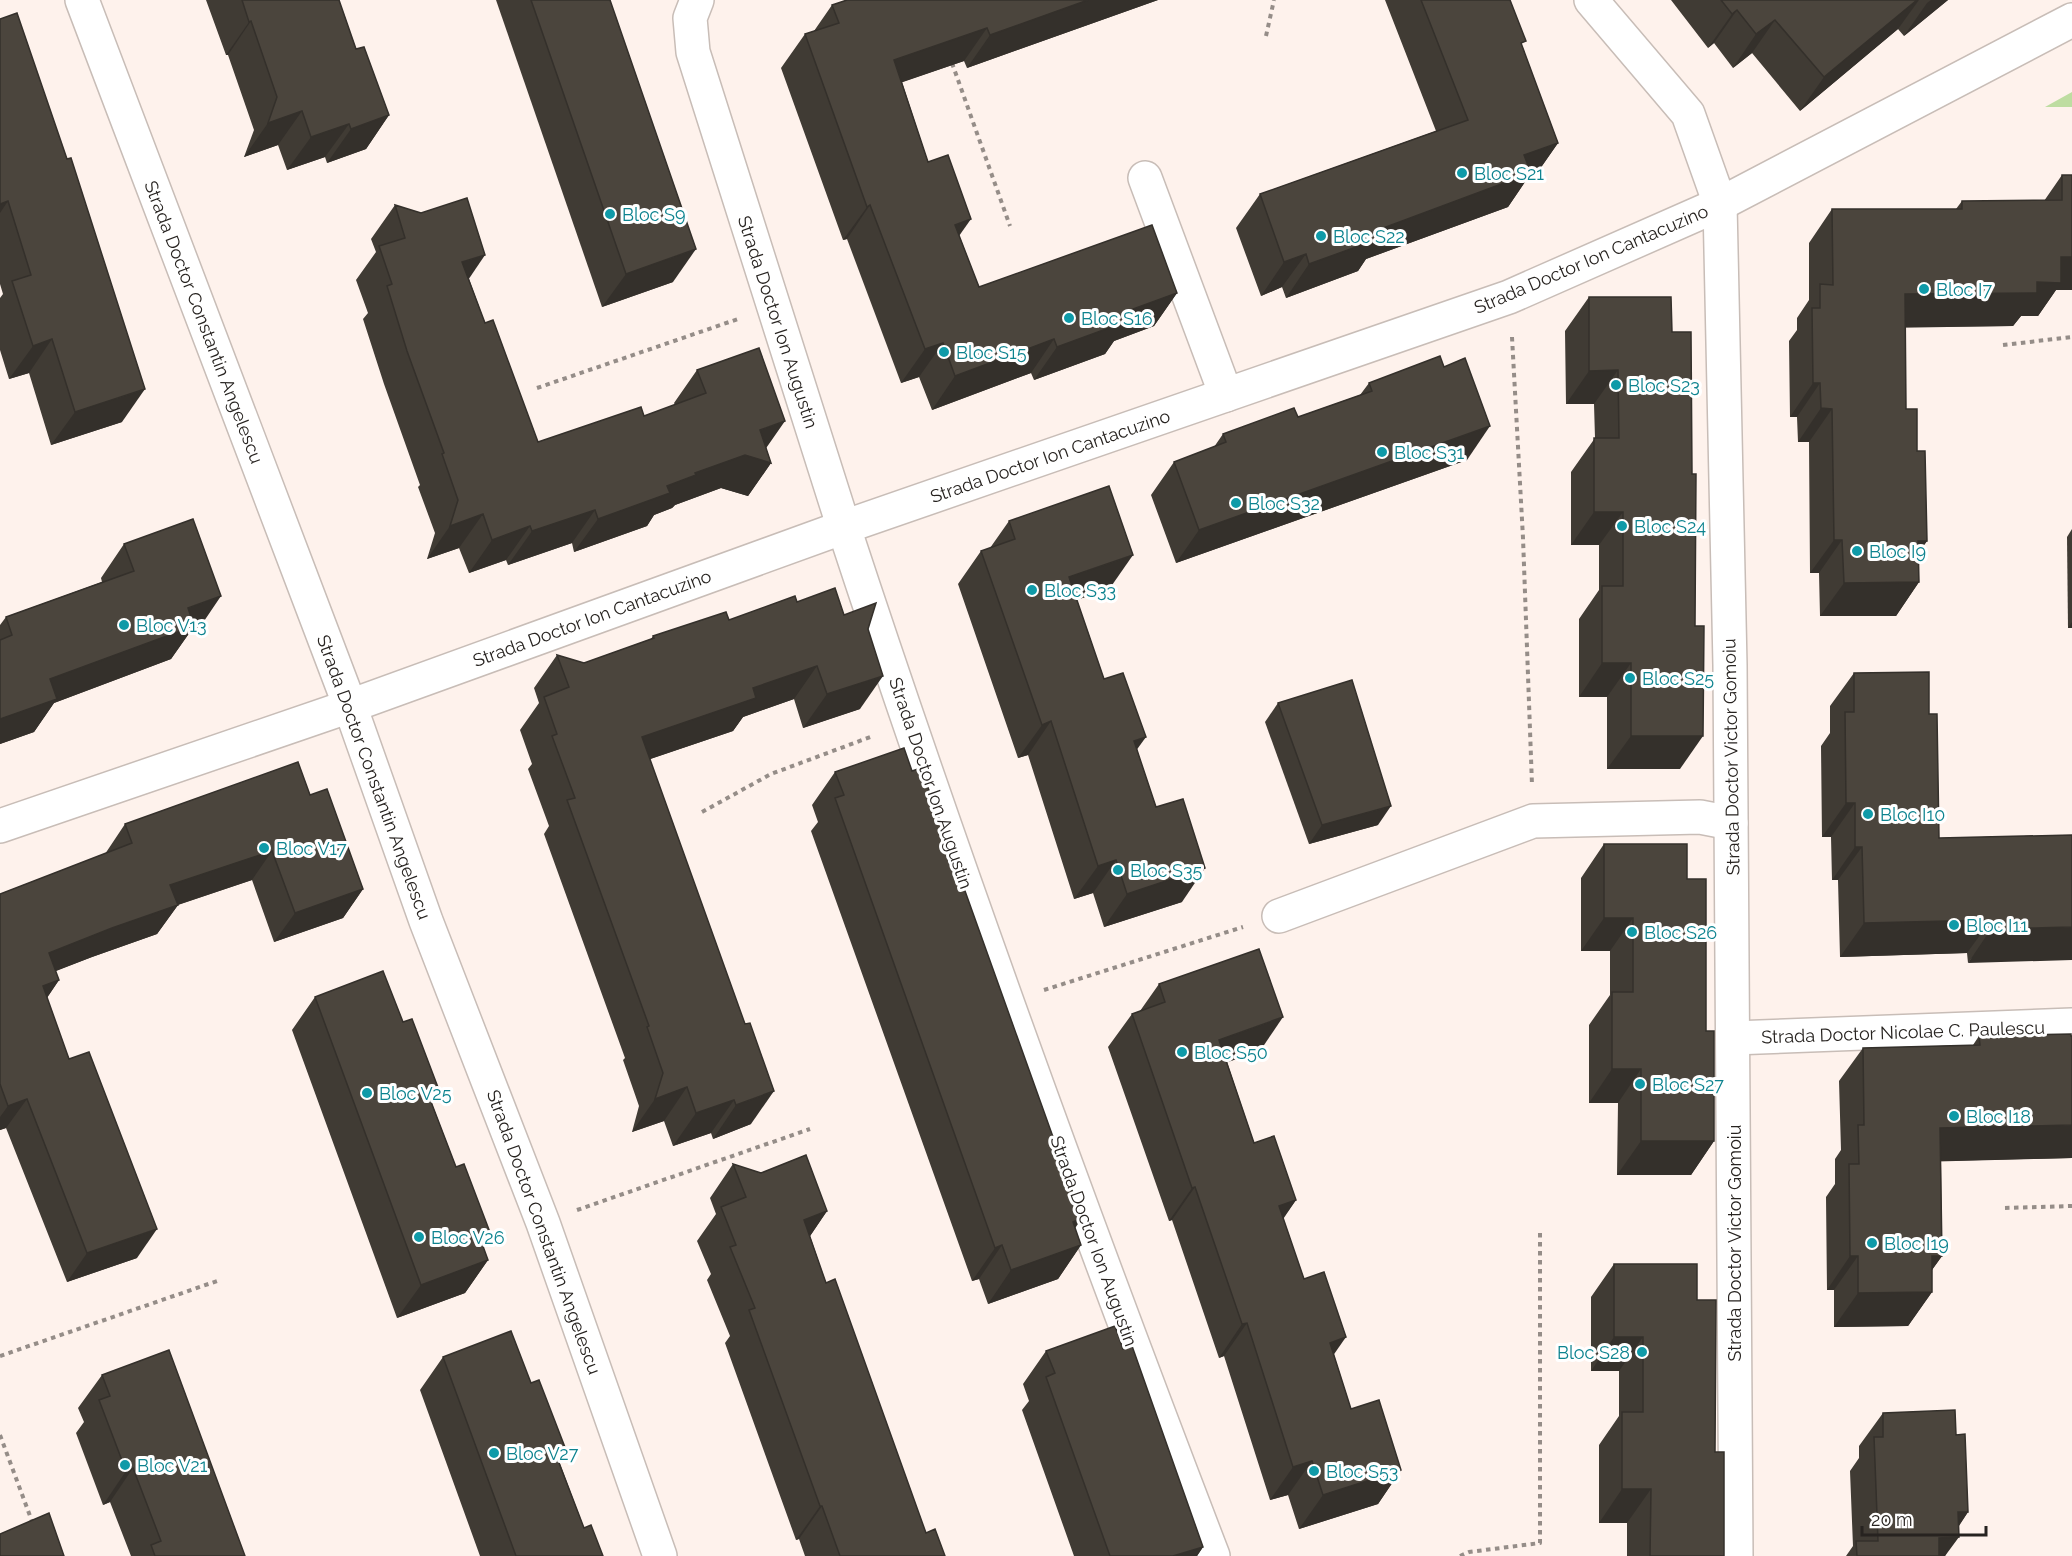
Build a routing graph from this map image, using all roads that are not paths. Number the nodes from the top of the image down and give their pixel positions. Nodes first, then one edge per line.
1 (82, 0) edge
2 (697, 0) edge
3 (1592, 0) edge
4 (2072, 20) edge
5 (1145, 178) dead end
6 (1720, 204) junction
7 (1226, 395) junction
8 (844, 527) junction
9 (350, 706) junction
10 (1731, 823) junction
11 (0, 826) edge
12 (1279, 916) road end
13 (2072, 1025) edge
14 (1733, 1038) junction
15 (660, 1556) edge
16 (1213, 1556) edge
17 (1736, 1556) edge

1 - 9 street, Strada Doctor Constantin Angelescu
2 - 8 street, Strada Doctor Ion Augustin
3 - 6 street, Strada Doctor Victor Gomoiu
4 - 6 street, Strada Doctor Ion Cantacuzino
5 - 7 street
6 - 7 street, Strada Doctor Ion Cantacuzino
6 - 10 street, Strada Doctor Victor Gomoiu
7 - 8 street, Strada Doctor Ion Cantacuzino
8 - 9 street, Strada Doctor Ion Cantacuzino
8 - 16 street, Strada Doctor Ion Augustin
9 - 11 street, Strada Doctor Ion Cantacuzino
9 - 15 street, Strada Doctor Constantin Angelescu
10 - 12 street
10 - 14 street, Strada Doctor Victor Gomoiu
13 - 14 street, Strada Doctor Nicolae C. Paulescu
14 - 17 street, Strada Doctor Victor Gomoiu

